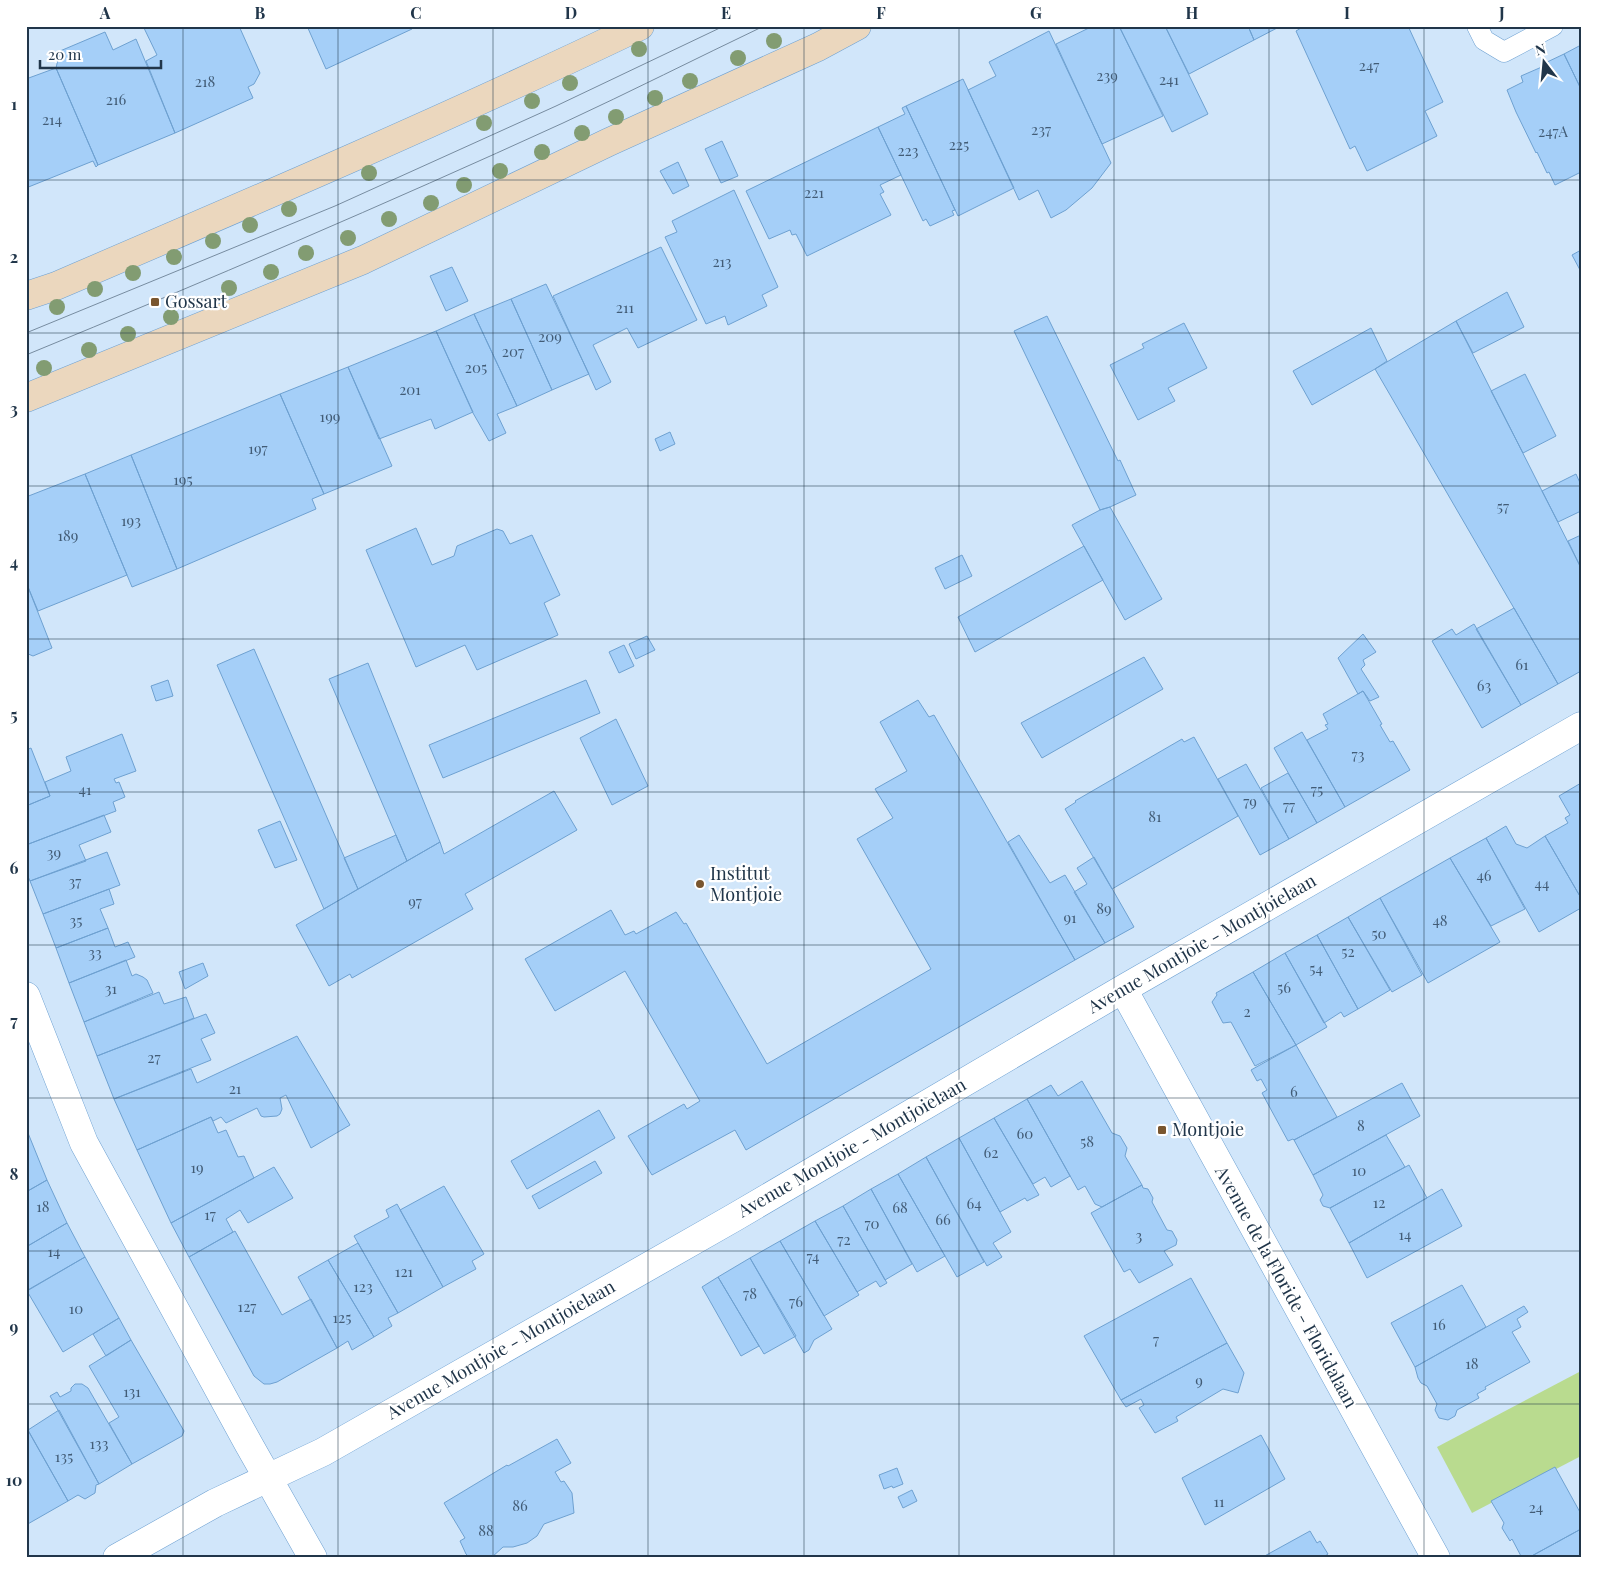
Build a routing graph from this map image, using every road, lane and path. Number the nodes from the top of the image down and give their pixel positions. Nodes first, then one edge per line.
1 (640, 26) edge
2 (857, 26) edge
3 (1477, 26) edge
4 (1553, 26) edge
5 (26, 296) edge
6 (26, 398) edge
7 (1581, 726) edge
8 (1123, 989) junction
9 (26, 996) edge
10 (268, 1478) junction
11 (117, 1558) edge
12 (313, 1558) edge
13 (1436, 1558) edge

1 - 5 main road
2 - 6 main road
3 - 4 lane
7 - 8 street, Avenue Montjoie - Montjoielaan
8 - 10 street, Avenue Montjoie - Montjoielaan
8 - 13 street, Avenue de la Floride - Floridalaan
9 - 10 street
10 - 11 street, Avenue Montjoie - Montjoielaan
10 - 12 street

